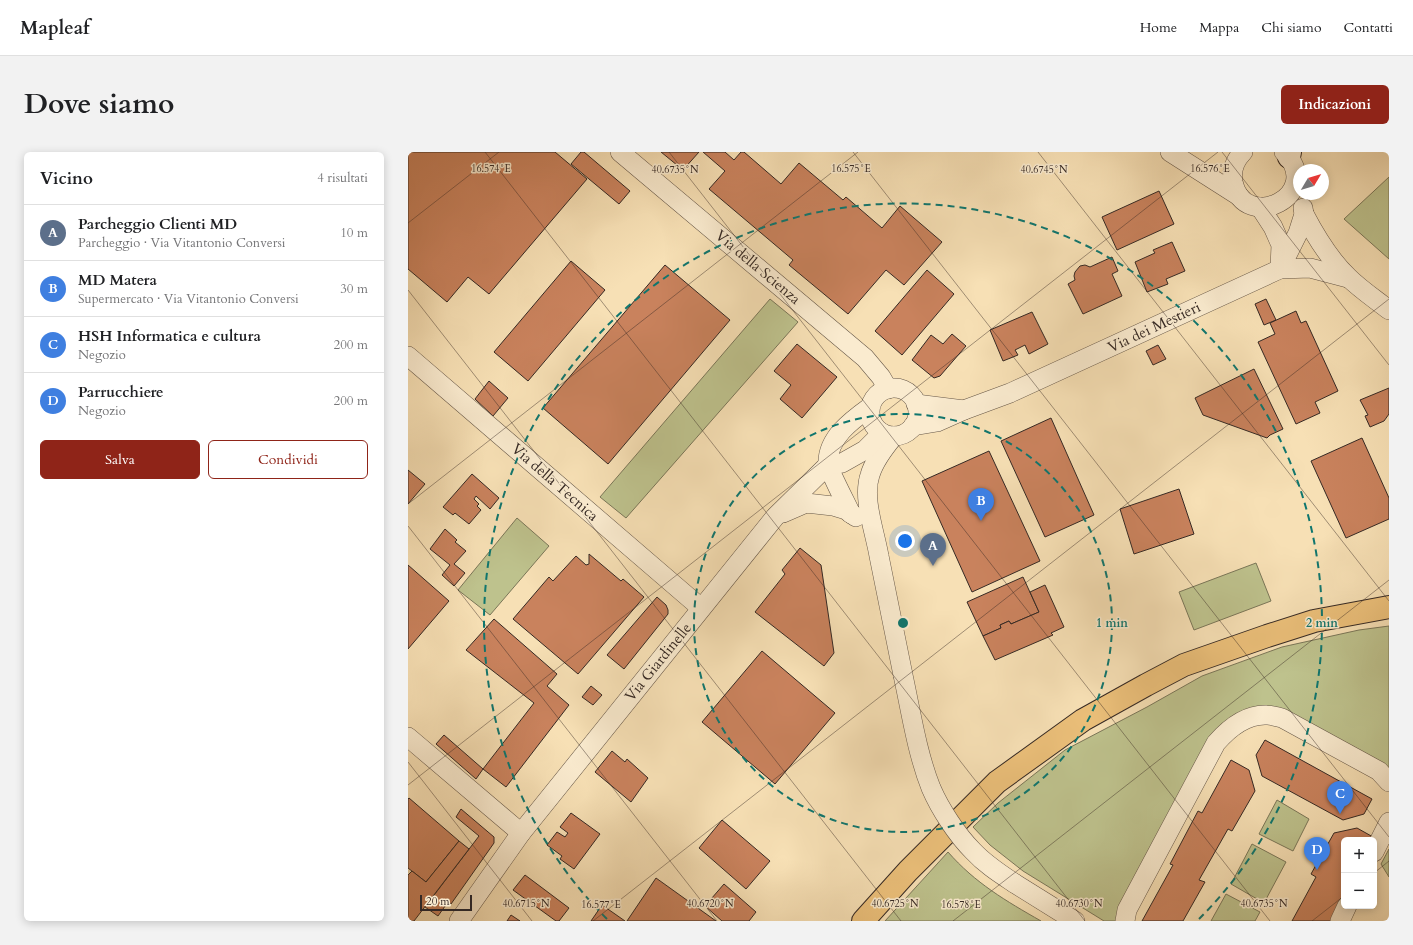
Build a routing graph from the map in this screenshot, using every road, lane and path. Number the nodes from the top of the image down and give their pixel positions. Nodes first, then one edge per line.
1 (620, 152) edge
2 (1170, 152) edge
3 (1240, 152) edge
4 (1288, 154) edge
5 (1293, 166) edge
6 (1293, 187) edge
7 (1239, 196) junction
8 (1300, 200) edge
9 (1260, 207) junction
10 (1304, 214) junction
11 (1280, 269) junction
12 (1348, 278) junction
13 (1389, 310) edge
14 (408, 356) edge
15 (888, 389) junction
16 (916, 404) junction
17 (870, 407) junction
18 (964, 410) junction
19 (913, 426) junction
20 (888, 435) junction
21 (828, 464) junction
22 (851, 514) junction
23 (775, 517) junction
24 (877, 542) junction
25 (1389, 607) edge
26 (701, 608) junction
27 (408, 737) edge
28 (1389, 782) edge
29 (1389, 822) edge
30 (521, 833) junction
31 (1377, 846) edge
32 (1346, 909) edge
33 (460, 921) edge
34 (863, 921) edge
35 (1075, 921) edge
36 (1125, 921) edge
37 (1340, 921) edge

1 - 15 street, Via della Scienza
2 - 7 street
3 - 7 street
4 - 5 street
6 - 9 street
7 - 9 street
8 - 10 street
9 - 11 street
10 - 11 street
10 - 12 street
11 - 12 street
11 - 18 street, Via dei Mestieri
12 - 13 street
14 - 26 street, Via della Tecnica
15 - 16 street
15 - 17 street
16 - 18 street, Via dei Mestieri
16 - 19 street
17 - 20 street
17 - 21 street
18 - 19 street, Via dei Mestieri
19 - 20 street
20 - 21 street
20 - 24 street
21 - 22 street
21 - 23 street, Via Giardinelle
22 - 23 street
22 - 24 street
23 - 26 street, Via Giardinelle
24 - 35 street, bridge
25 - 34 highway
26 - 30 street, Via Giardinelle
27 - 30 street
28 - 36 street
29 - 31 street
30 - 33 street, Via Giardinelle
32 - 37 street

